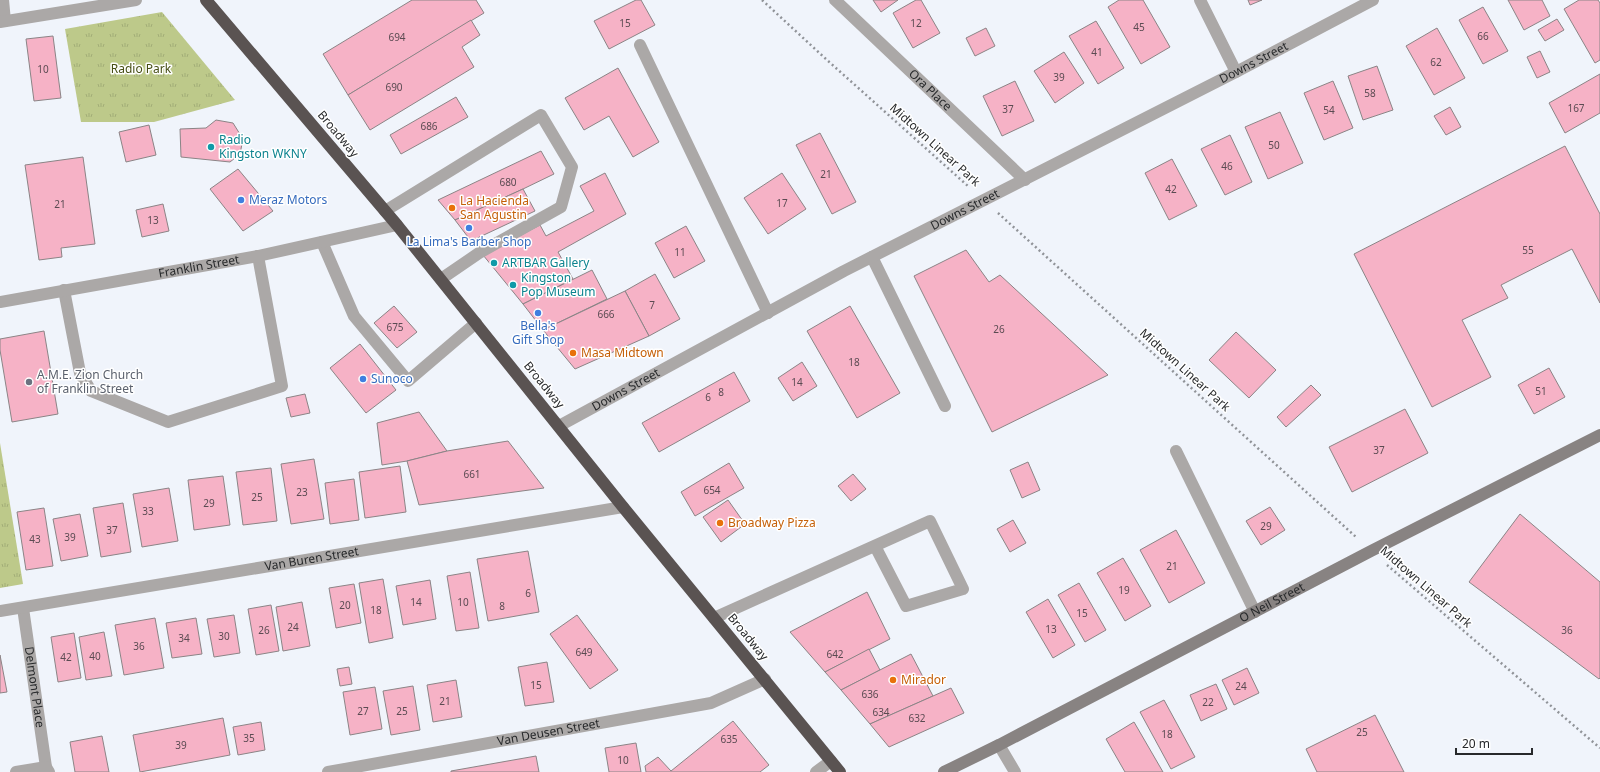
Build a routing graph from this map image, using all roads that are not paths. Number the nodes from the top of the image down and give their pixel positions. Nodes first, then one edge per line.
1 (3, 0) edge
2 (136, 0) edge
3 (206, 0) edge
4 (835, 0) edge
5 (1200, 0) edge
6 (1373, 0) edge
7 (3, 22) edge
8 (640, 45) dead end
9 (1236, 72) junction
10 (1025, 180) junction
11 (385, 211) junction
12 (397, 225) junction
13 (322, 242) junction
14 (258, 256) junction
15 (872, 256) junction
16 (441, 279) junction
17 (64, 290) junction
18 (0, 302) edge
19 (768, 313) junction
20 (476, 323) junction
21 (945, 406) dead end
22 (559, 426) junction
23 (1600, 435) edge
24 (1176, 451) dead end
25 (623, 507) junction
26 (875, 546) junction
27 (23, 608) junction
28 (0, 611) edge
29 (1255, 612) junction
30 (714, 618) junction
31 (764, 679) junction
32 (999, 745) junction
33 (831, 761) junction
34 (48, 769) edge
35 (16, 772) edge
36 (328, 772) edge
37 (816, 772) edge
38 (840, 772) edge
39 (944, 772) edge
40 (1015, 772) edge

1 - 7 street
2 - 7 street
3 - 11 highway, Broadway
4 - 10 street, Ora Place
5 - 9 street
6 - 9 street, Downs Street
8 - 19 street
9 - 10 street, Downs Street
10 - 15 street, Downs Street
11 - 12 highway, Broadway
11 - 16 street
12 - 13 street, Franklin Street
12 - 16 highway, Broadway
13 - 14 street, Franklin Street
13 - 20 street
14 - 17 street, Franklin Street
14 - 17 street
15 - 19 street, Downs Street
15 - 21 street
16 - 20 highway, Broadway
17 - 18 street, Franklin Street
19 - 22 street, Downs Street
20 - 22 highway, Broadway
22 - 25 highway, Broadway
23 - 29 street, O Neil Street
24 - 29 street
25 - 27 street, Van Buren Street
25 - 30 highway, Broadway
26 - 26 street
26 - 30 street
27 - 28 street, Van Buren Street
27 - 34 street, Delmont Place
29 - 32 street, O Neil Street
30 - 31 highway, Broadway
31 - 33 highway, Broadway
31 - 36 street, Van Deusen Street
32 - 39 street, O Neil Street
32 - 40 street
33 - 37 street
33 - 38 highway, Broadway
34 - 35 street

